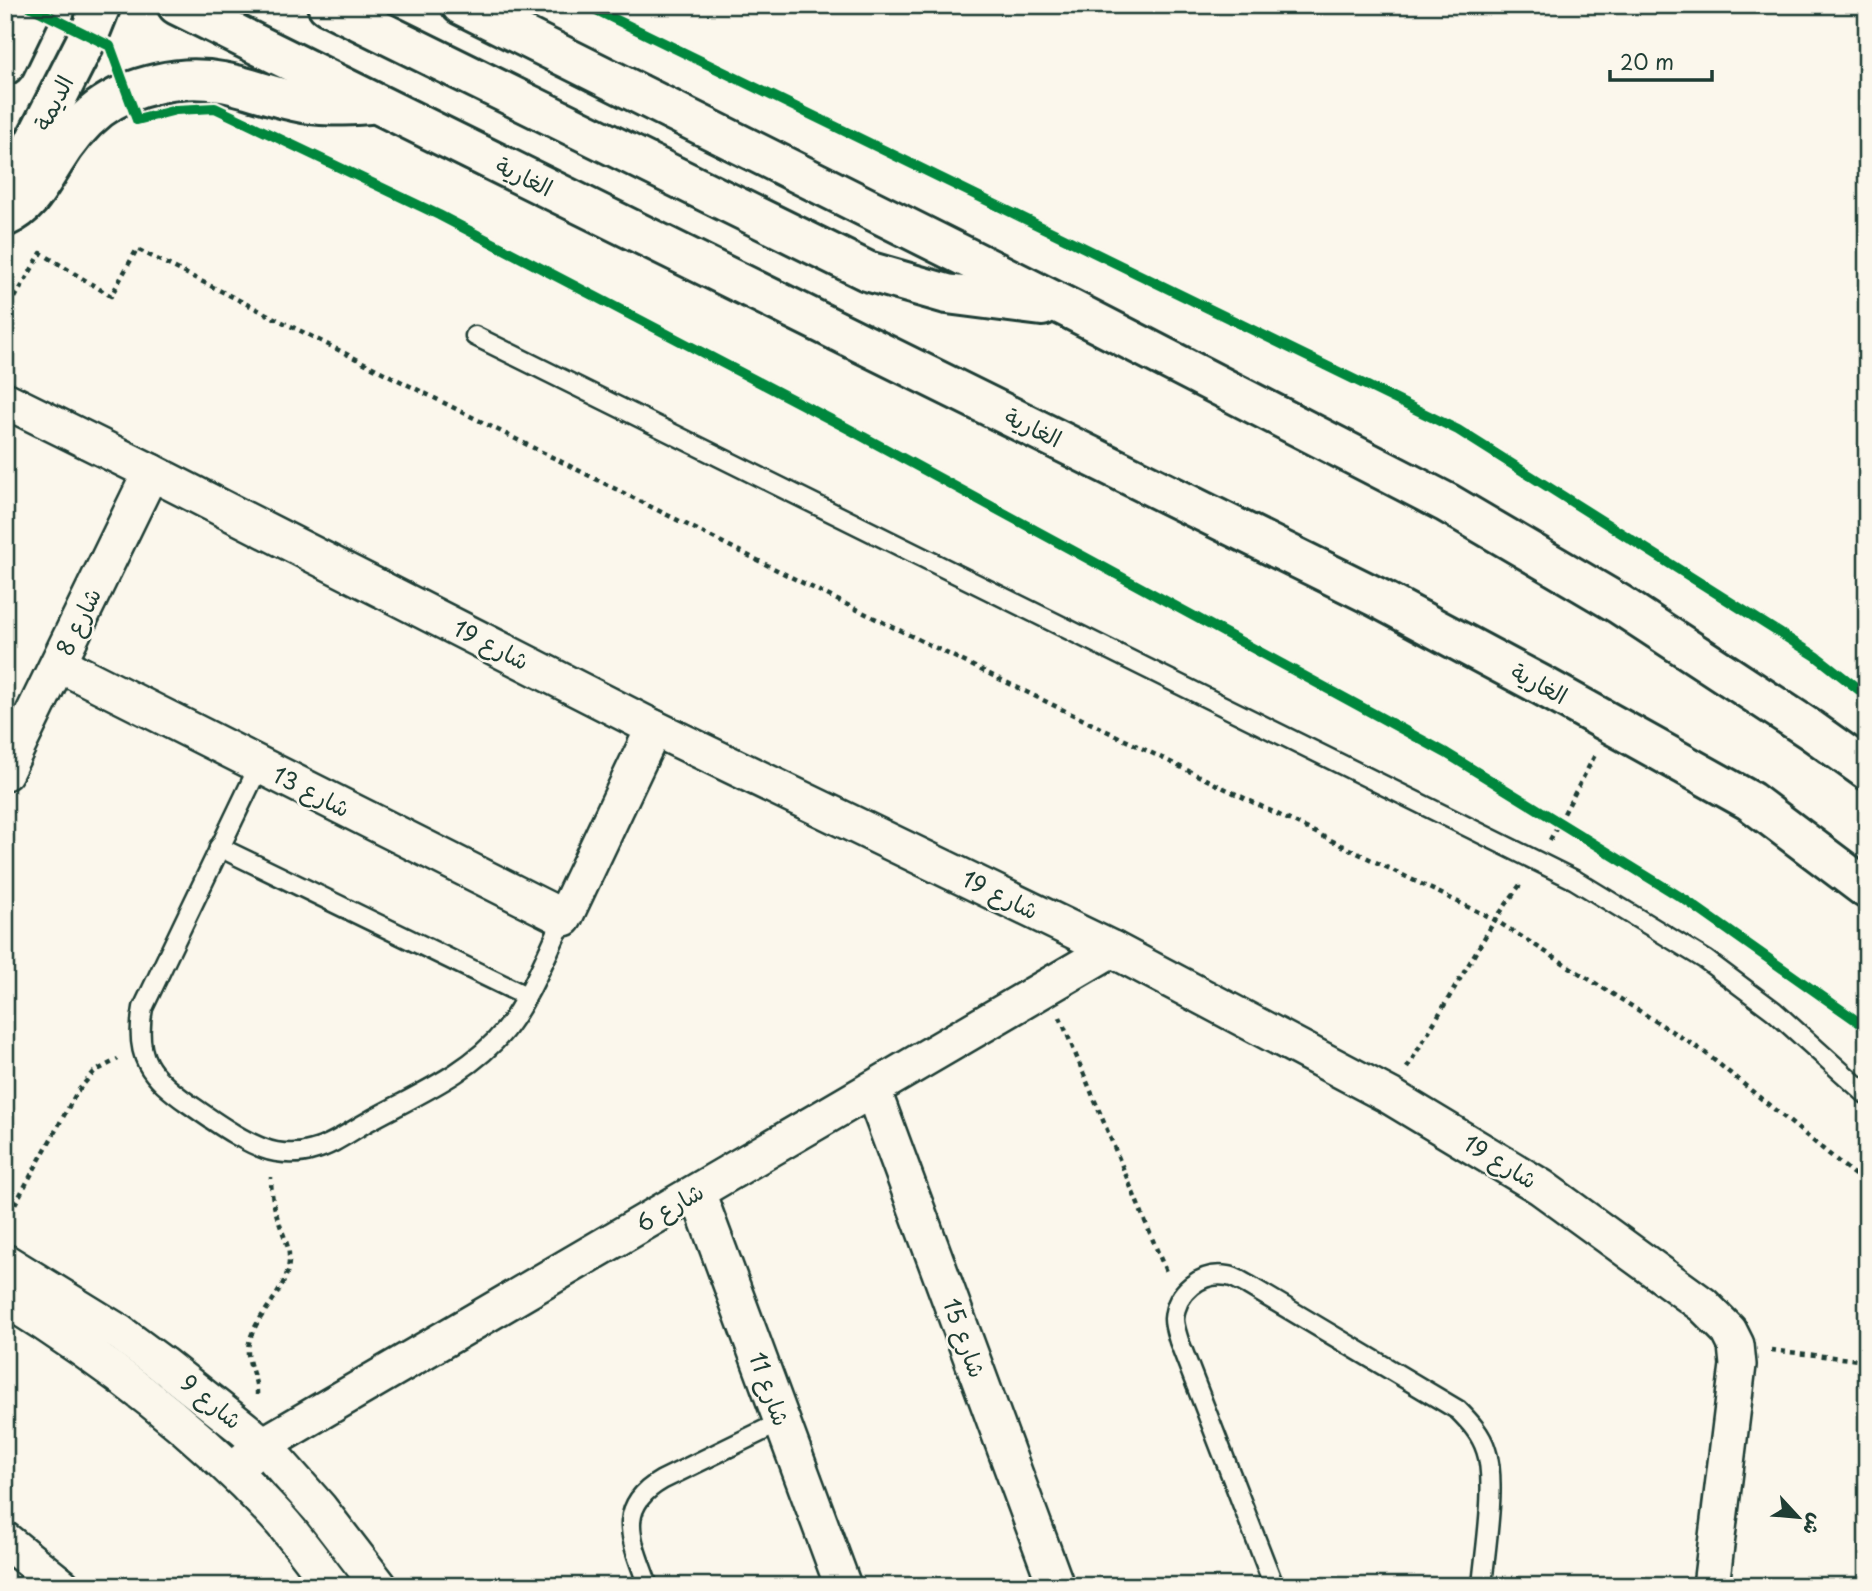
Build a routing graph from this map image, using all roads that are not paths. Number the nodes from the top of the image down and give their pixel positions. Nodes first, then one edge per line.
1 (34, 5) edge
2 (101, 5) edge
3 (177, 5) edge
4 (327, 5) edge
5 (461, 5) edge
6 (5, 65) edge
7 (375, 103) junction
8 (5, 200) edge
9 (5, 217) edge
10 (1072, 310) junction
11 (475, 336) dead end
12 (5, 401) edge
13 (152, 472) junction
14 (59, 664) junction
15 (654, 728) junction
16 (259, 766) junction
17 (1867, 770) edge
18 (5, 772) edge
19 (219, 847) junction
20 (1863, 891) edge
21 (564, 918) junction
22 (1112, 949) junction
23 (526, 996) junction
24 (873, 1091) junction
25 (1867, 1095) edge
26 (697, 1192) junction
27 (5, 1262) edge
28 (5, 1298) edge
29 (781, 1422) junction
30 (253, 1437) junction
31 (232, 1470) junction
32 (5, 1540) edge
33 (62, 1586) edge
34 (332, 1586) edge
35 (379, 1586) edge
36 (648, 1586) edge
37 (843, 1586) edge
38 (1055, 1586) edge
39 (1274, 1586) edge
40 (1482, 1586) edge
41 (1711, 1586) edge

1 - 6 main road
2 - 8 main road, الديمة
3 - 7 main road, الغارية
4 - 10 main road
5 - 10 main road
7 - 9 main road
7 - 20 main road, الغارية
10 - 17 main road
11 - 25 lane
12 - 13 street, شارع 19
13 - 14 street, شارع 8
13 - 15 street, شارع 19
14 - 16 street, شارع 13
14 - 18 street, شارع 8
15 - 21 street
15 - 22 street, شارع 19
16 - 19 lane
16 - 21 street, شارع 13
19 - 23 lane
19 - 23 lane
21 - 23 lane
22 - 24 street, شارع 6
22 - 41 street, شارع 19
24 - 26 street, شارع 6
24 - 38 street, شارع 15
26 - 29 street, شارع 11
26 - 30 street, شارع 6
27 - 30 street, شارع 9
28 - 31 street, شارع 9
29 - 36 lane
29 - 37 street, شارع 11
30 - 31 street, شارع 6
30 - 35 street, شارع 9
31 - 34 street, شارع 9
32 - 33 street
39 - 40 lane

